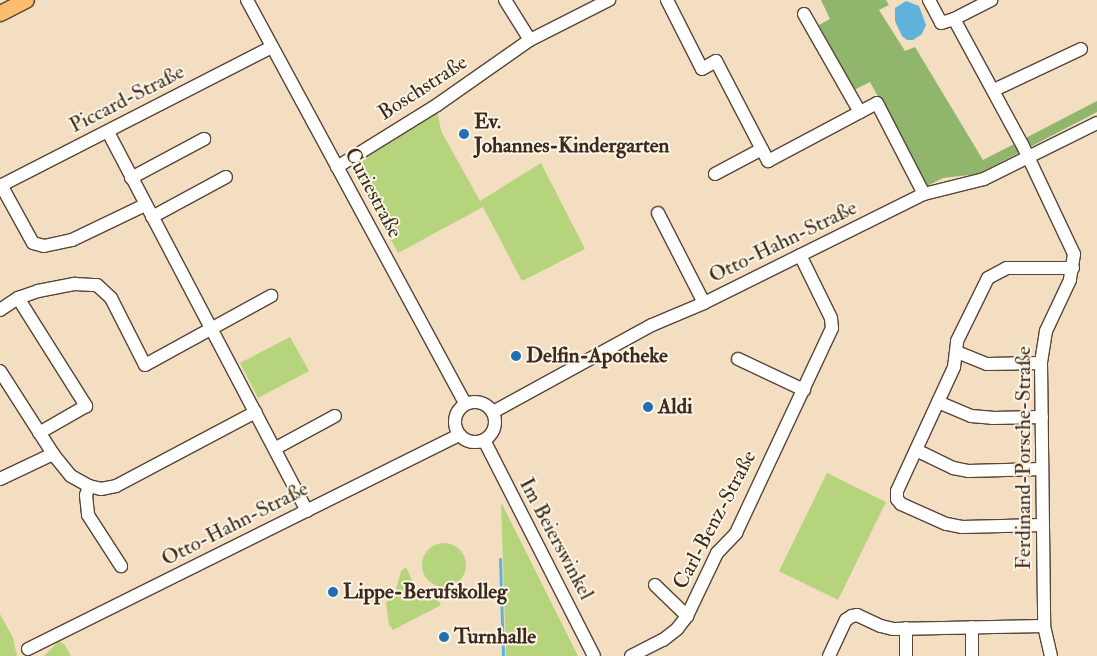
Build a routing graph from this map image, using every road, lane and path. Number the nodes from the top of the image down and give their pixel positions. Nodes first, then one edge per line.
1 (26, 0) edge
2 (247, 0) edge
3 (505, 0) edge
4 (609, 0) edge
5 (667, 0) edge
6 (929, 0) edge
7 (991, 0) edge
8 (0, 13) edge
9 (804, 14) dead end
10 (954, 19) junction
11 (530, 40) junction
12 (272, 47) junction
13 (1081, 49) dead end
14 (994, 90) junction
15 (860, 112) junction
16 (1097, 123) edge
17 (108, 132) junction
18 (204, 139) dead end
19 (762, 149) junction
20 (1028, 156) junction
21 (337, 167) junction
22 (715, 174) dead end
23 (226, 177) dead end
24 (131, 178) junction
25 (1, 186) edge
26 (924, 194) junction
27 (145, 205) junction
28 (658, 213) dead end
29 (152, 217) junction
30 (800, 255) junction
31 (1073, 268) junction
32 (271, 296) dead end
33 (18, 298) junction
34 (704, 303) junction
35 (0, 310) edge
36 (211, 327) junction
37 (957, 352) junction
38 (738, 359) dead end
39 (1041, 363) junction
40 (0, 371) edge
41 (804, 390) junction
42 (938, 402) junction
43 (465, 404) junction
44 (256, 412) junction
45 (493, 412) junction
46 (334, 416) dead end
47 (1042, 417) junction
48 (39, 433) junction
49 (460, 435) junction
50 (484, 440) junction
51 (276, 448) junction
52 (916, 450) junction
53 (53, 454) junction
54 (1042, 469) junction
55 (0, 479) edge
56 (89, 486) junction
57 (307, 511) junction
58 (1042, 525) junction
59 (121, 566) dead end
60 (655, 585) dead end
61 (687, 616) junction
62 (1044, 626) junction
63 (972, 627) junction
64 (906, 628) junction
65 (28, 649) dead end
66 (594, 656) edge
67 (631, 656) edge
68 (829, 656) edge
69 (906, 656) edge
70 (972, 656) edge
71 (1052, 656) edge

1 - 8 main road
2 - 12 street, Curiestraße
3 - 11 street
4 - 11 street, Boschstraße
5 - 19 street
6 - 10 street
7 - 10 street
9 - 15 street
10 - 14 street, Ferdinand-Porsche-Straße
11 - 21 street, Boschstraße
12 - 17 street, Piccard-Straße
12 - 21 street, Curiestraße
13 - 14 street
14 - 20 street, Ferdinand-Porsche-Straße
15 - 19 street
15 - 26 street
16 - 20 street, Otto-Hahn-Straße
17 - 24 street
17 - 25 street, Piccard-Straße
18 - 24 street
19 - 22 street
20 - 26 street, Otto-Hahn-Straße
20 - 31 street, Ferdinand-Porsche-Straße
21 - 43 street, Curiestraße
23 - 29 street
24 - 27 street
25 - 27 street
26 - 30 street, Otto-Hahn-Straße
27 - 29 street
28 - 34 street
29 - 36 street
30 - 34 street, Otto-Hahn-Straße
30 - 41 street, Carl-Benz-Straße
31 - 37 street
31 - 39 street, Ferdinand-Porsche-Straße
32 - 36 street
33 - 35 street
33 - 36 street
33 - 48 street
34 - 45 street, Otto-Hahn-Straße
36 - 44 street
37 - 39 street
37 - 42 street
38 - 41 street
39 - 47 street, Ferdinand-Porsche-Straße
40 - 48 street
41 - 61 street, Carl-Benz-Straße
42 - 47 street
42 - 52 street
43 - 45 street
43 - 49 street
44 - 51 street
44 - 56 street
45 - 50 street
46 - 51 street
47 - 54 street, Ferdinand-Porsche-Straße
48 - 53 street
49 - 50 street
49 - 57 street, Otto-Hahn-Straße
50 - 66 street, Im Beierswinkel
51 - 57 street
52 - 54 street
52 - 58 street
53 - 55 street
53 - 56 street
54 - 58 street, Ferdinand-Porsche-Straße
56 - 59 street
57 - 65 street, Otto-Hahn-Straße
58 - 62 street, Ferdinand-Porsche-Straße
60 - 61 street, Carl-Benz-Straße
61 - 67 street, Carl-Benz-Straße
62 - 63 street
62 - 71 street, Ferdinand-Porsche-Straße
63 - 64 street
63 - 70 street
64 - 68 street
64 - 69 street

